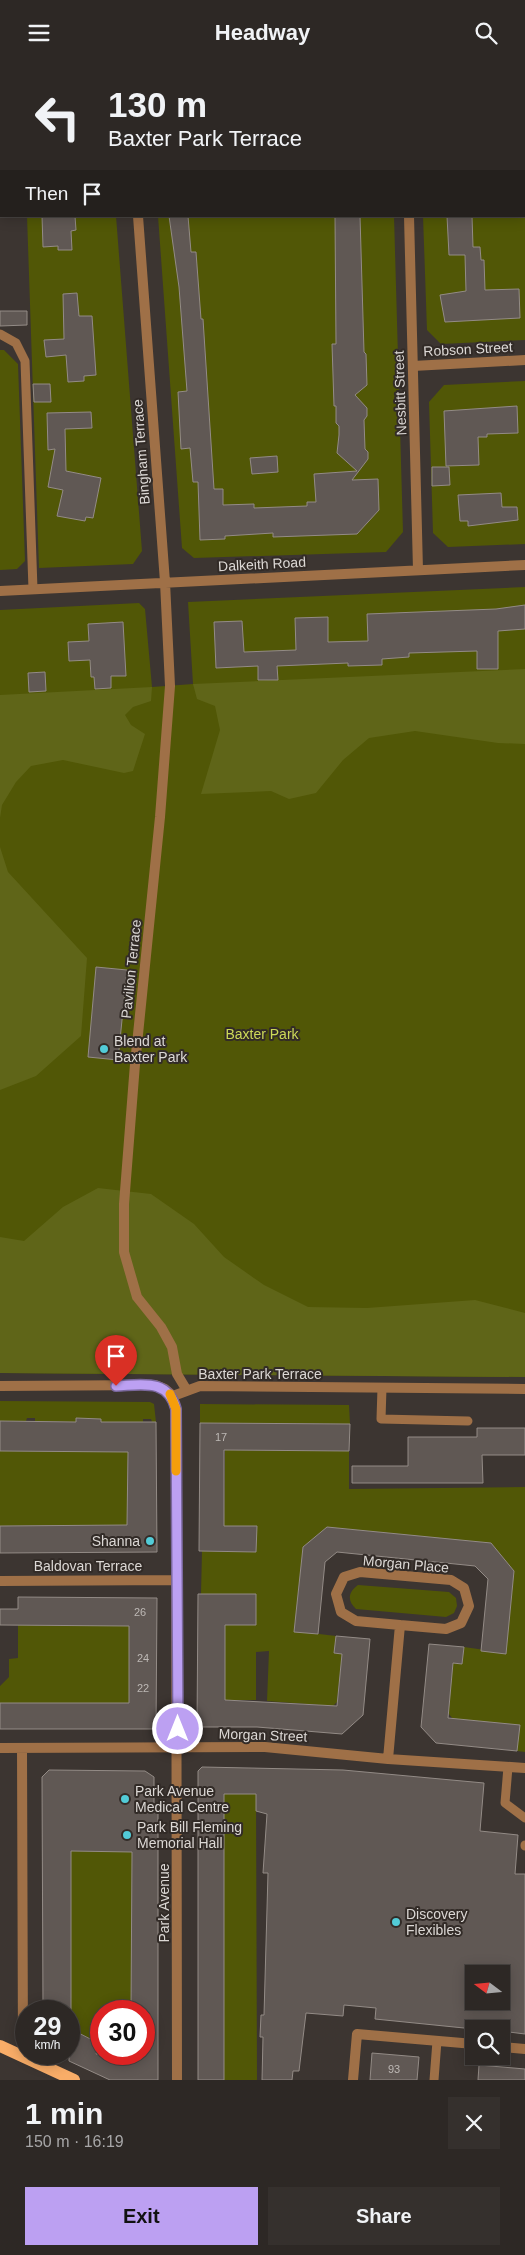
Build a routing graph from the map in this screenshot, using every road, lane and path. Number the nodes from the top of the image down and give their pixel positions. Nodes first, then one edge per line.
1 (138, 217) edge
2 (409, 217) edge
3 (0, 333) edge
4 (525, 361) edge
5 (413, 366) junction
6 (525, 565) edge
7 (418, 570) junction
8 (165, 582) junction
9 (33, 589) junction
10 (0, 591) edge
11 (170, 685) joint
12 (0, 1386) edge
13 (382, 1388) junction
14 (186, 1389) junction
15 (525, 1389) edge
16 (172, 1396) junction
17 (468, 1421) dead end
18 (177, 1580) junction
19 (0, 1581) edge
20 (400, 1625) junction
21 (178, 1747) junction
22 (0, 1748) edge
23 (22, 1748) junction
24 (388, 1759) junction
25 (508, 1767) junction
26 (525, 1768) edge
27 (525, 1818) edge
28 (23, 2000) edge
29 (437, 2041) junction
30 (465, 2044) edge
31 (0, 2046) edge
32 (510, 2048) edge
33 (525, 2049) edge
34 (15, 2053) edge
35 (37, 2065) edge
36 (59, 2077) edge
37 (74, 2080) edge
38 (177, 2080) edge
39 (353, 2080) edge
40 (434, 2080) edge

1 - 8 street, Bingham Terrace
2 - 5 street, Nesbitt Street
3 - 9 lane
4 - 5 street, Robson Street
5 - 7 street, Nesbitt Street
6 - 7 street, Dalkeith Road
7 - 8 street, Dalkeith Road
8 - 9 street, Dalkeith Road
8 - 11 street, Bingham Terrace
9 - 10 street, Dalkeith Road
11 - 14 street, Pavilion Terrace
12 - 16 street
13 - 14 street, Baxter Park Terrace
13 - 15 street, Baxter Park Terrace
13 - 17 lane
14 - 16 street, Baxter Park Terrace
16 - 18 street, Park Avenue
18 - 19 street, Baldovan Terrace
18 - 21 street, Park Avenue
20 - 20 street, Morgan Place
20 - 24 street
21 - 23 street, Morgan Street
21 - 24 street, Morgan Street
21 - 38 street, Park Avenue
22 - 23 street, Morgan Street
23 - 28 street
24 - 25 street, Morgan Street
25 - 26 street, Morgan Street
25 - 27 lane
29 - 30 street
29 - 39 street
29 - 40 lane
31 - 34 main road
32 - 33 street
35 - 36 main road
36 - 37 main road

